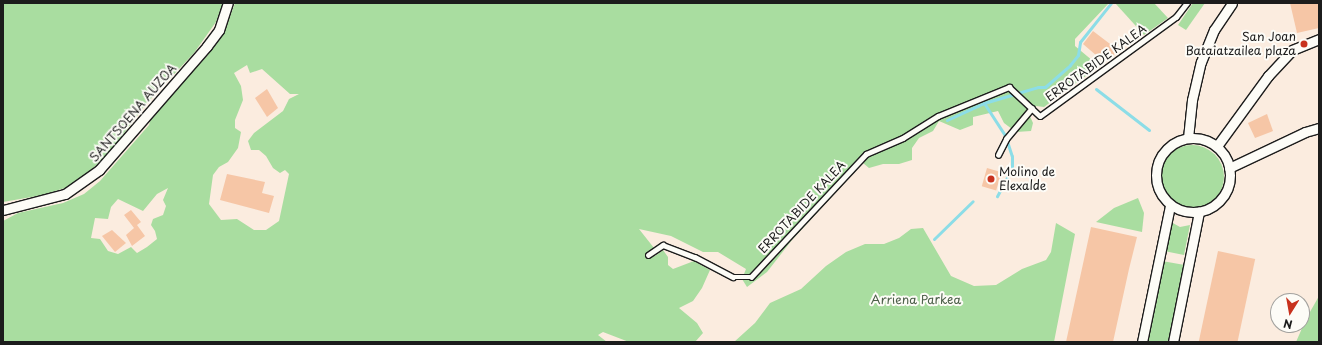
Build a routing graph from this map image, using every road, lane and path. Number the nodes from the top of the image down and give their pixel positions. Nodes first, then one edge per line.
1 (228, 3) edge
2 (1188, 3) edge
3 (1232, 3) edge
4 (1319, 39) edge
5 (1032, 108) junction
6 (1319, 128) edge
7 (1188, 138) junction
8 (1217, 146) junction
9 (998, 155) dead end
10 (1230, 168) junction
11 (1170, 205) junction
12 (3, 210) edge
13 (1199, 212) junction
14 (648, 255) dead end
15 (1142, 342) edge
16 (1173, 342) edge

1 - 12 street, SANTSOENA AUZOA
2 - 5 lane, ERROTABIDE KALEA
3 - 7 street
4 - 8 street
5 - 9 lane
5 - 14 lane, ERROTABIDE KALEA
6 - 10 street
7 - 8 street
7 - 11 street
8 - 10 street
10 - 13 street
11 - 13 street
11 - 15 street
13 - 16 street

